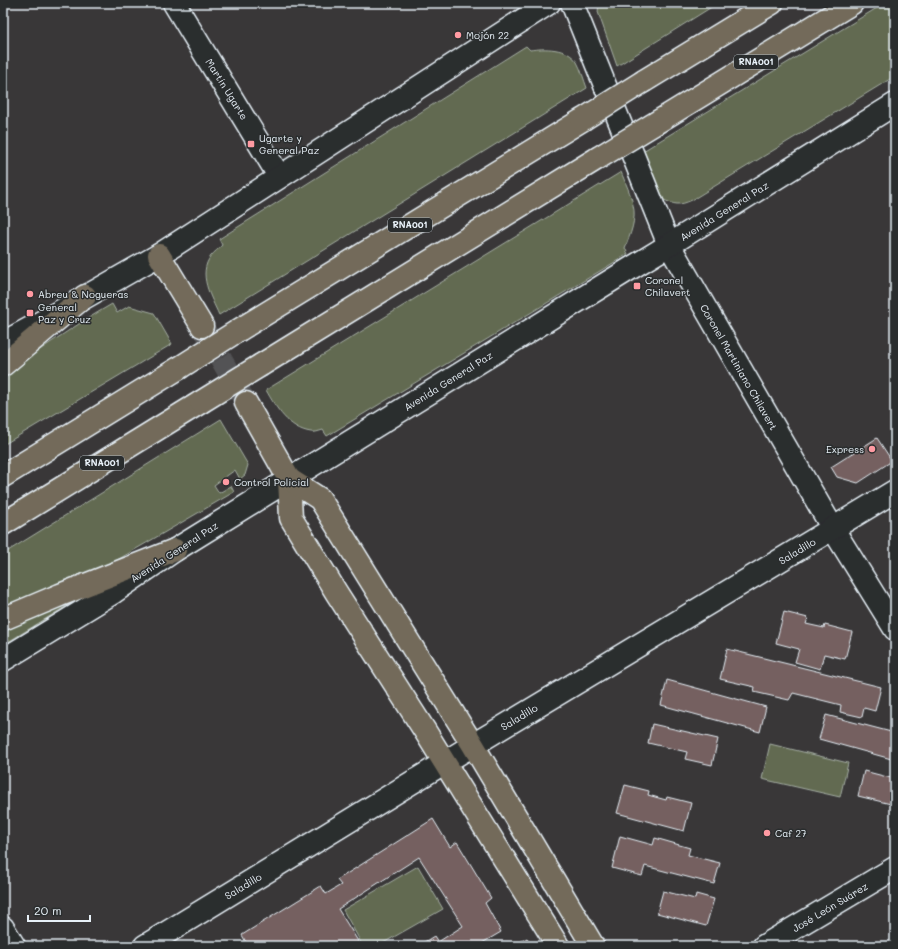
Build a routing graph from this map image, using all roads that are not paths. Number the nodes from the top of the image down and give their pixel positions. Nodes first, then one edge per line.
1 (174, 3) edge
2 (549, 3) edge
3 (572, 3) edge
4 (772, 3) edge
5 (852, 3) edge
6 (895, 104) edge
7 (279, 176) junction
8 (669, 245) junction
9 (159, 254) junction
10 (85, 296) junction
11 (202, 326) tunnel mouth
12 (3, 343) edge
13 (3, 365) edge
14 (246, 403) tunnel mouth
15 (3, 476) edge
16 (289, 479) junction
17 (895, 491) edge
18 (3, 524) edge
19 (833, 530) junction
20 (175, 550) junction
21 (3, 619) edge
22 (895, 630) edge
23 (3, 660) edge
24 (473, 745) junction
25 (445, 763) junction
26 (895, 868) edge
27 (3, 928) edge
28 (14, 946) edge
29 (145, 946) edge
30 (558, 946) edge
31 (593, 946) edge
32 (764, 946) edge

1 - 7 street, Martín Ugarte
2 - 7 street
3 - 8 street, Coronel Martiniano Chilavert
4 - 15 main road, RNA001, bridge
5 - 18 main road, RNA001, bridge
6 - 8 street, Avenida General Paz
7 - 9 street
8 - 16 street, Avenida General Paz
8 - 19 street, Coronel Martiniano Chilavert
9 - 10 street
9 - 11 main road
10 - 12 street
10 - 13 main road
14 - 16 main road
16 - 20 street, Avenida General Paz
16 - 24 main road
16 - 25 main road
17 - 19 street, Saladillo
19 - 22 street, Coronel Martiniano Chilavert
19 - 24 street, Saladillo
20 - 21 main road
20 - 23 street, Avenida General Paz
24 - 25 street, Saladillo
24 - 31 main road
25 - 29 street, Saladillo
25 - 30 main road
26 - 32 street, José León Suárez
27 - 28 street

